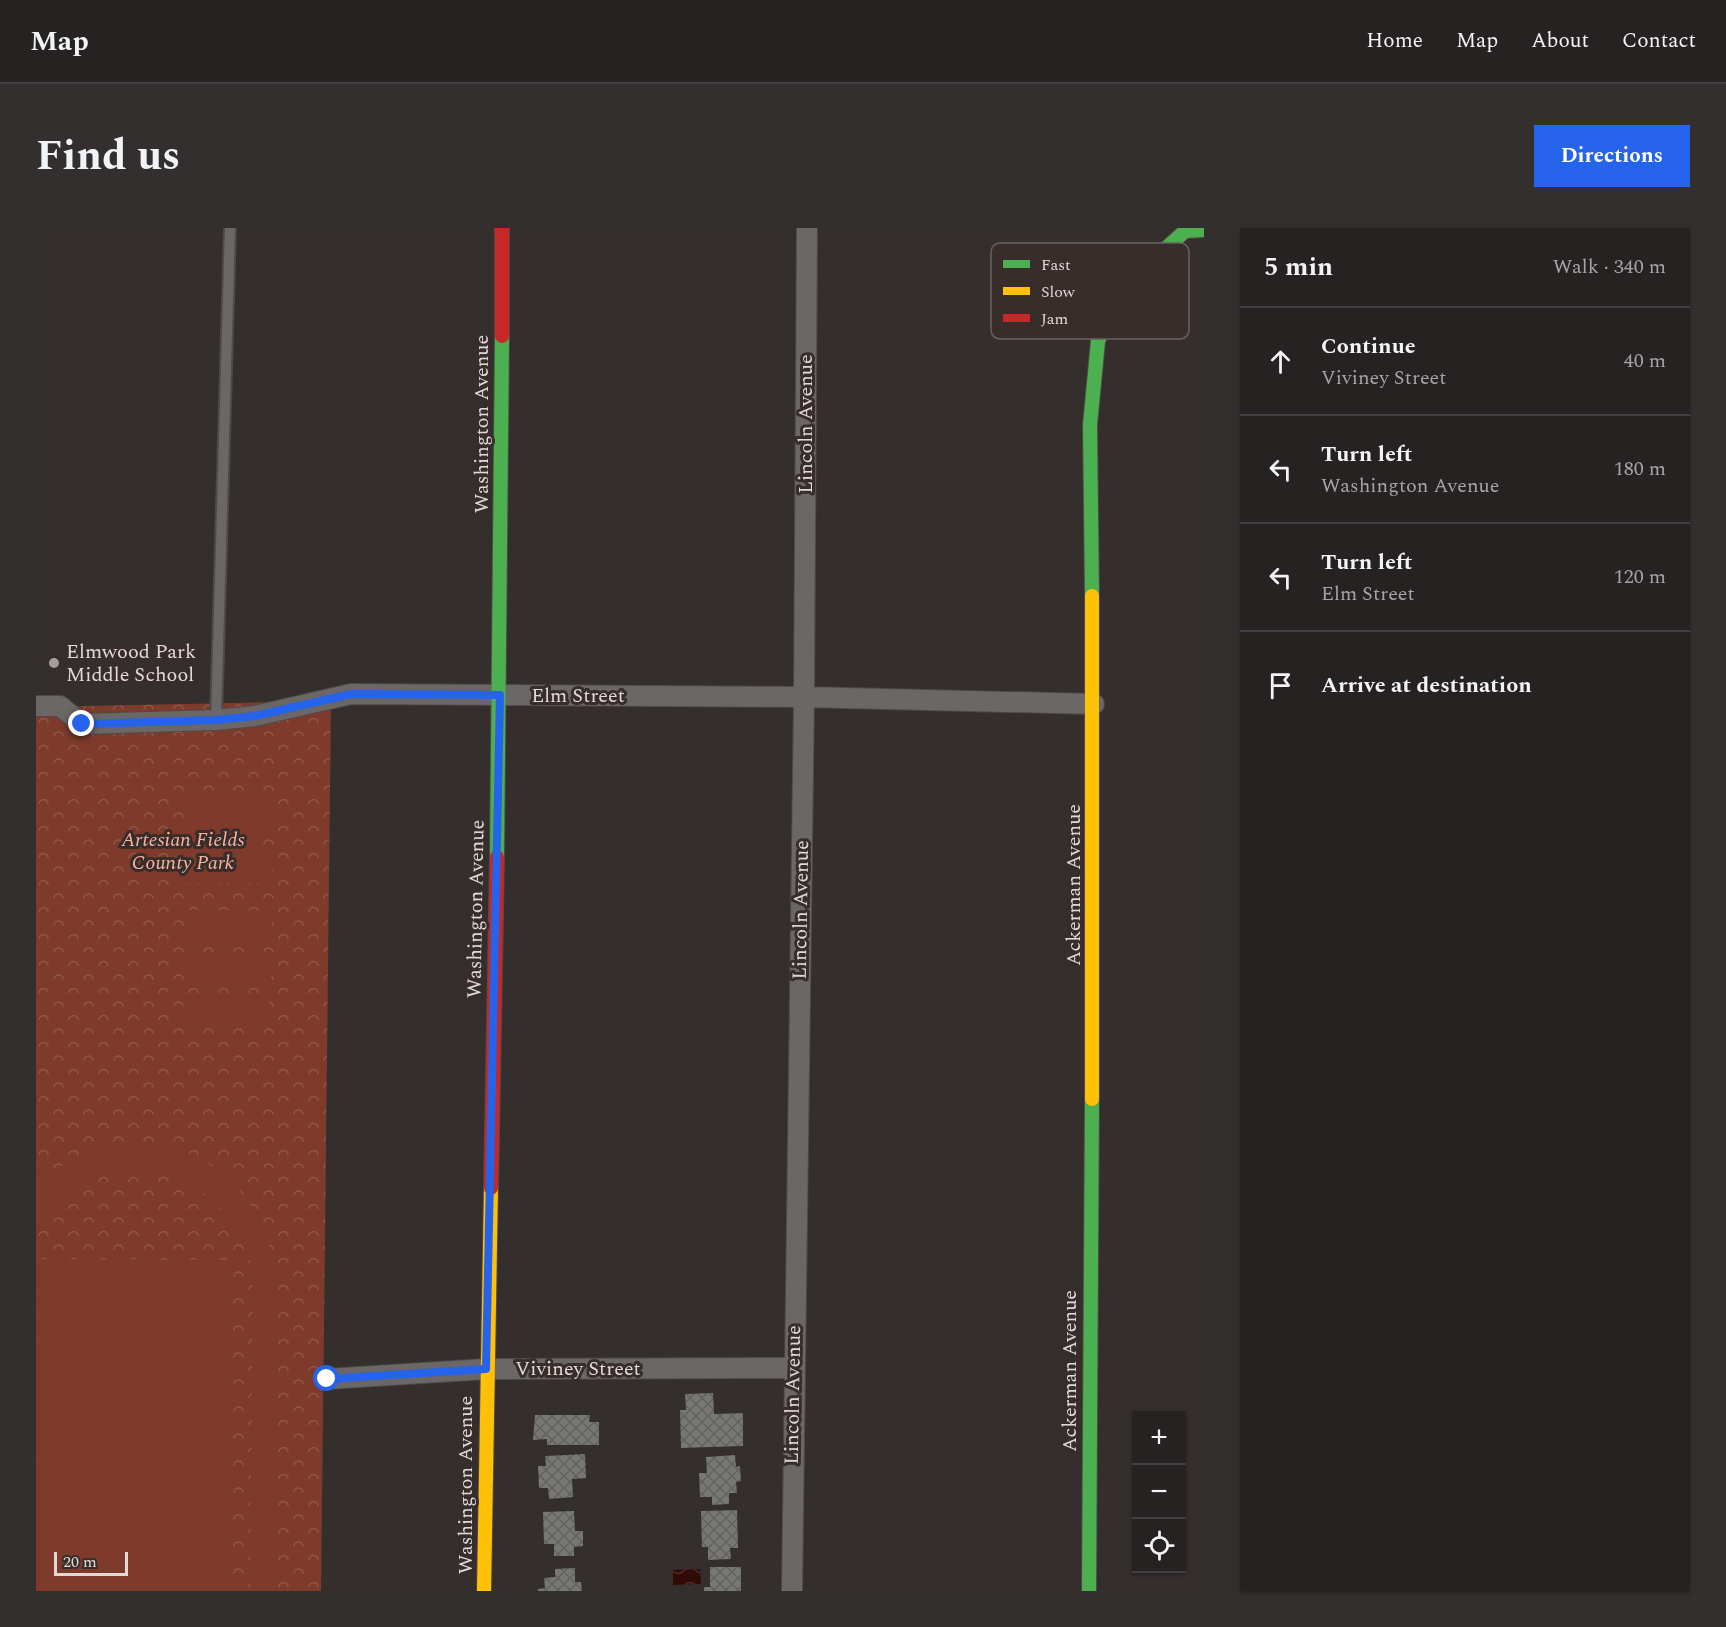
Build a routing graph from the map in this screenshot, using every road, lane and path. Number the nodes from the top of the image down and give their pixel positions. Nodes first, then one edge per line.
1 (230, 228) edge
2 (502, 228) edge
3 (807, 228) edge
4 (1184, 230) edge
5 (1204, 230) edge
6 (1170, 243) edge
7 (1098, 339) edge
8 (500, 695) junction
9 (804, 697) junction
10 (1094, 704) junction
11 (36, 706) edge
12 (216, 720) junction
13 (794, 1368) junction
14 (486, 1369) junction
15 (327, 1379) dead end
16 (484, 1591) edge
17 (792, 1591) edge
18 (1089, 1591) edge

1 - 12 lane
2 - 8 street, Washington Avenue
3 - 9 street, Lincoln Avenue
4 - 5 street, Ackerman Avenue
4 - 6 street, Ackerman Avenue
7 - 10 street, Ackerman Avenue
8 - 9 street, Elm Street
8 - 12 street, Elm Street
8 - 14 street, Washington Avenue
9 - 10 street, Elm Street
9 - 13 street, Lincoln Avenue
10 - 18 street, Ackerman Avenue
11 - 12 street, Elm Street
13 - 14 street, Viviney Street
13 - 17 street, Lincoln Avenue
14 - 15 street, Viviney Street
14 - 16 street, Washington Avenue

